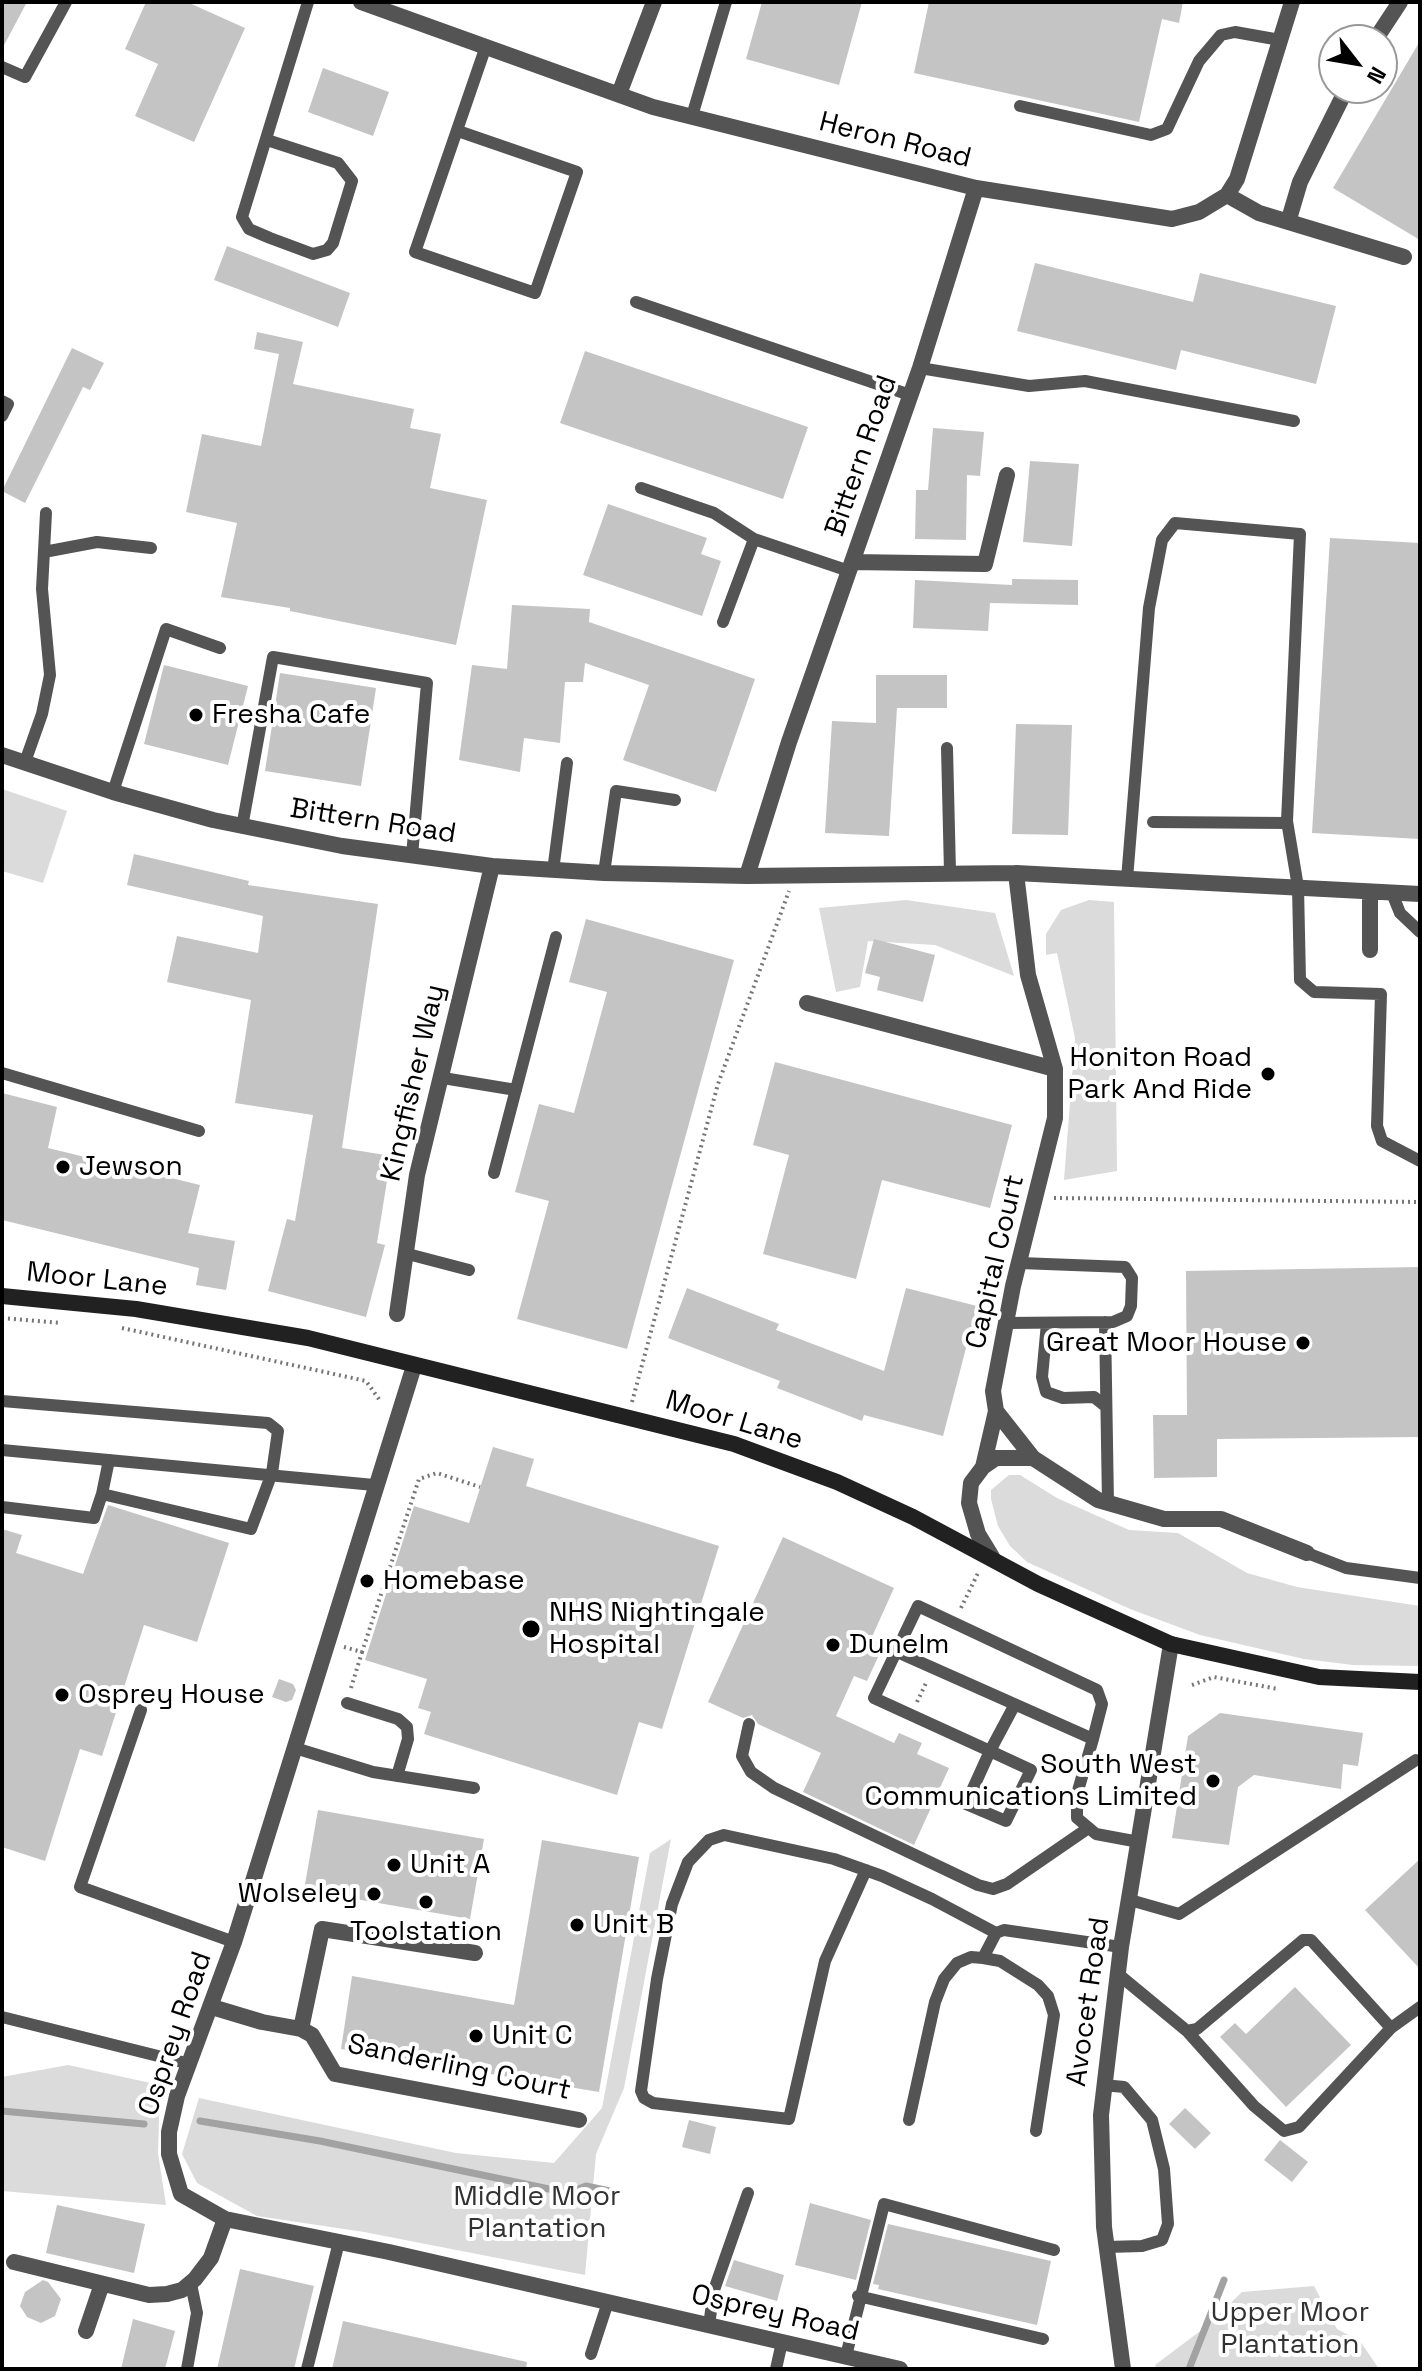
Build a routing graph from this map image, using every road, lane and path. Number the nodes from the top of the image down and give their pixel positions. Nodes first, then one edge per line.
1 (66, 2) edge
2 (308, 2) edge
3 (361, 2) edge
4 (654, 2) edge
5 (726, 2) edge
6 (1292, 2) edge
7 (1400, 2) edge
8 (1386, 24) edge
9 (1280, 40) junction
10 (486, 46) junction
11 (2, 67) edge
12 (619, 94) junction
13 (1339, 104) edge
14 (1020, 106) dead end
15 (692, 116) junction
16 (458, 131) junction
17 (267, 140) junction
18 (976, 188) junction
19 (1227, 195) junction
20 (1289, 219) junction
21 (1404, 257) dead end
22 (636, 302) dead end
23 (920, 368) junction
24 (910, 395) junction
25 (2, 401) edge
26 (2, 416) edge
27 (1294, 421) dead end
28 (1007, 475) dead end
29 (641, 488) dead end
30 (46, 513) dead end
31 (754, 539) junction
32 (151, 548) dead end
33 (44, 552) junction
34 (850, 566) junction
35 (723, 622) dead end
36 (220, 648) dead end
37 (947, 748) dead end
38 (2, 755) edge
39 (25, 762) junction
40 (567, 763) dead end
41 (113, 792) junction
42 (675, 800) dead end
43 (1153, 822) dead end
44 (1287, 823) junction
45 (242, 827) junction
46 (412, 856) junction
47 (492, 866) junction
48 (553, 871) junction
49 (950, 872) junction
50 (604, 873) junction
51 (1016, 873) junction
52 (794, 874) junction
53 (747, 876) junction
54 (1127, 879) junction
55 (1298, 887) junction
56 (1370, 892) junction
57 (1392, 893) junction
58 (1420, 894) edge
59 (1420, 932) edge
60 (556, 937) dead end
61 (1370, 950) dead end
62 (807, 1003) dead end
63 (1055, 1069) junction
64 (2, 1073) edge
65 (443, 1078) junction
66 (516, 1090) junction
67 (199, 1131) dead end
68 (1420, 1161) edge
69 (494, 1173) dead end
70 (1037, 1198) junction
71 (1420, 1202) edge
72 (404, 1253) junction
73 (1020, 1263) junction
74 (469, 1270) dead end
75 (2, 1296) edge
76 (397, 1314) dead end
77 (2, 1318) edge
78 (1105, 1322) junction
79 (1006, 1323) junction
80 (1047, 1323) junction
81 (70, 1324) dead end
82 (115, 1327) dead end
83 (414, 1366) junction
84 (2, 1401) edge
85 (381, 1402) dead end
86 (1104, 1405) junction
87 (996, 1411) junction
88 (627, 1416) junction
89 (2, 1450) edge
90 (1033, 1458) junction
91 (109, 1460) junction
92 (983, 1467) junction
93 (272, 1473) junction
94 (374, 1485) junction
95 (480, 1487) dead end
96 (102, 1494) junction
97 (1108, 1503) junction
98 (2, 1507) edge
99 (1307, 1553) joint
100 (992, 1557) junction
101 (978, 1573) dead end
102 (1420, 1578) edge
103 (959, 1613) dead end
104 (326, 1641) junction
105 (1171, 1644) junction
106 (895, 1651) junction
107 (362, 1652) junction
108 (1420, 1682) edge
109 (347, 1703) joint
110 (1014, 1706) junction
111 (141, 1710) dead end
112 (749, 1724) dead end
113 (1093, 1739) junction
114 (295, 1748) junction
115 (990, 1751) junction
116 (1416, 1760) dead end
117 (397, 1776) junction
118 (474, 1788) dead end
119 (1087, 1829) junction
120 (1139, 1842) junction
121 (866, 1870) junction
122 (1130, 1900) junction
123 (996, 1933) junction
124 (234, 1942) junction
125 (1121, 1947) junction
126 (475, 1953) dead end
127 (983, 1958) junction
128 (1118, 1974) junction
129 (212, 2007) junction
130 (1420, 2007) edge
131 (2, 2017) edge
132 (1391, 2028) junction
133 (301, 2029) junction
134 (1187, 2031) junction
135 (190, 2064) junction
136 (1103, 2085) junction
137 (579, 2120) dead end
138 (909, 2120) dead end
139 (1036, 2131) dead end
140 (748, 2193) dead end
141 (225, 2219) junction
142 (339, 2242) junction
143 (1107, 2247) junction
144 (1054, 2250) dead end
145 (14, 2262) dead end
146 (102, 2284) junction
147 (191, 2284) junction
148 (858, 2296) junction
149 (608, 2302) junction
150 (709, 2325) junction
151 (86, 2331) dead end
152 (1043, 2339) dead end
153 (782, 2342) junction
154 (591, 2354) dead end
155 (846, 2356) junction
156 (187, 2369) edge
157 (307, 2369) edge
158 (776, 2369) edge
159 (900, 2369) edge
160 (1123, 2369) edge

1 - 11 lane
2 - 17 lane
3 - 10 street, Heron Road
4 - 12 street
5 - 15 lane
6 - 9 street
7 - 8 street
9 - 14 lane
9 - 19 street
10 - 12 street, Heron Road
10 - 16 lane
12 - 15 street, Heron Road
13 - 20 street
15 - 18 street, Heron Road
16 - 16 lane
17 - 17 lane
18 - 19 street, Heron Road
18 - 23 street, Bittern Road
19 - 20 street
20 - 21 street
22 - 24 lane
23 - 24 street, Bittern Road
23 - 27 lane
24 - 34 street, Bittern Road
25 - 26 lane
28 - 34 street
29 - 31 lane
30 - 33 lane
31 - 34 lane
31 - 35 lane
32 - 33 lane
33 - 39 lane
34 - 53 street, Bittern Road
36 - 41 lane
37 - 49 lane
38 - 39 street, Bittern Road
39 - 41 street, Bittern Road
40 - 48 lane
41 - 45 street, Bittern Road
42 - 50 lane
43 - 44 lane
44 - 54 lane
44 - 55 lane
45 - 46 street, Bittern Road
45 - 46 lane
46 - 47 street, Bittern Road
47 - 48 street, Bittern Road
47 - 65 street, Kingfisher Way
48 - 50 street, Bittern Road
49 - 51 street, Bittern Road
49 - 52 street, Bittern Road
50 - 53 street, Bittern Road
51 - 54 street, Bittern Road
51 - 63 street, Capital Court
52 - 53 street, Bittern Road
52 - 88 path
54 - 55 street, Bittern Road
55 - 56 street, Bittern Road
55 - 68 lane
56 - 57 street, Bittern Road
56 - 61 street
57 - 58 street, Bittern Road
57 - 59 lane
60 - 66 lane
62 - 63 street
63 - 70 street, Capital Court
64 - 67 lane
65 - 66 lane
65 - 72 street, Kingfisher Way
66 - 69 lane
70 - 71 path
70 - 73 street, Capital Court
72 - 74 lane
72 - 76 street, Kingfisher Way
73 - 78 lane
73 - 79 street, Capital Court
75 - 83 main road, Moor Lane
77 - 81 path
78 - 80 lane
78 - 86 lane
79 - 80 lane
79 - 87 street, Capital Court
80 - 86 lane
82 - 85 path
83 - 88 main road, Moor Lane
83 - 94 street, Osprey Road
84 - 93 lane
86 - 97 lane
87 - 90 street
87 - 92 street, Capital Court
88 - 100 main road, Moor Lane
89 - 91 lane
90 - 92 street
90 - 97 street
91 - 93 lane
91 - 96 lane
92 - 100 street, Capital Court
93 - 94 lane
93 - 96 lane
94 - 104 street, Osprey Road
95 - 107 path
96 - 98 lane
97 - 99 street
99 - 102 lane
100 - 105 main road, Moor Lane
101 - 103 path
104 - 107 path
104 - 114 street, Osprey Road
105 - 108 main road, Moor Lane
105 - 120 street, Avocet Road
106 - 110 lane
106 - 113 lane
106 - 115 lane
107 - 109 path
109 - 117 lane
110 - 113 lane
110 - 115 lane
111 - 124 lane
112 - 119 lane
113 - 119 lane
114 - 117 lane
114 - 124 street, Osprey Road
115 - 115 lane
116 - 122 lane
117 - 118 lane
119 - 120 lane
120 - 122 street, Avocet Road
121 - 121 lane
121 - 123 lane
122 - 125 street, Avocet Road
123 - 125 lane
123 - 127 lane
124 - 129 street, Osprey Road
125 - 128 street, Avocet Road
126 - 133 street
127 - 138 lane
127 - 139 lane
128 - 134 lane
128 - 136 street, Avocet Road
129 - 133 street
129 - 135 street, Osprey Road
130 - 132 lane
131 - 135 lane
132 - 134 lane
132 - 134 lane
133 - 137 street, Sanderling Court
135 - 141 street, Osprey Road
136 - 143 street, Avocet Road
136 - 143 lane
140 - 150 lane
141 - 142 street, Osprey Road
141 - 147 street
142 - 149 street, Osprey Road
142 - 157 lane
143 - 160 street, Avocet Road
144 - 148 lane
145 - 146 street
146 - 147 street
146 - 151 street
147 - 156 lane
148 - 152 lane
148 - 155 lane
149 - 150 street, Osprey Road
149 - 154 lane
150 - 153 street, Osprey Road
153 - 155 street, Osprey Road
153 - 158 lane
155 - 159 street, Osprey Road

